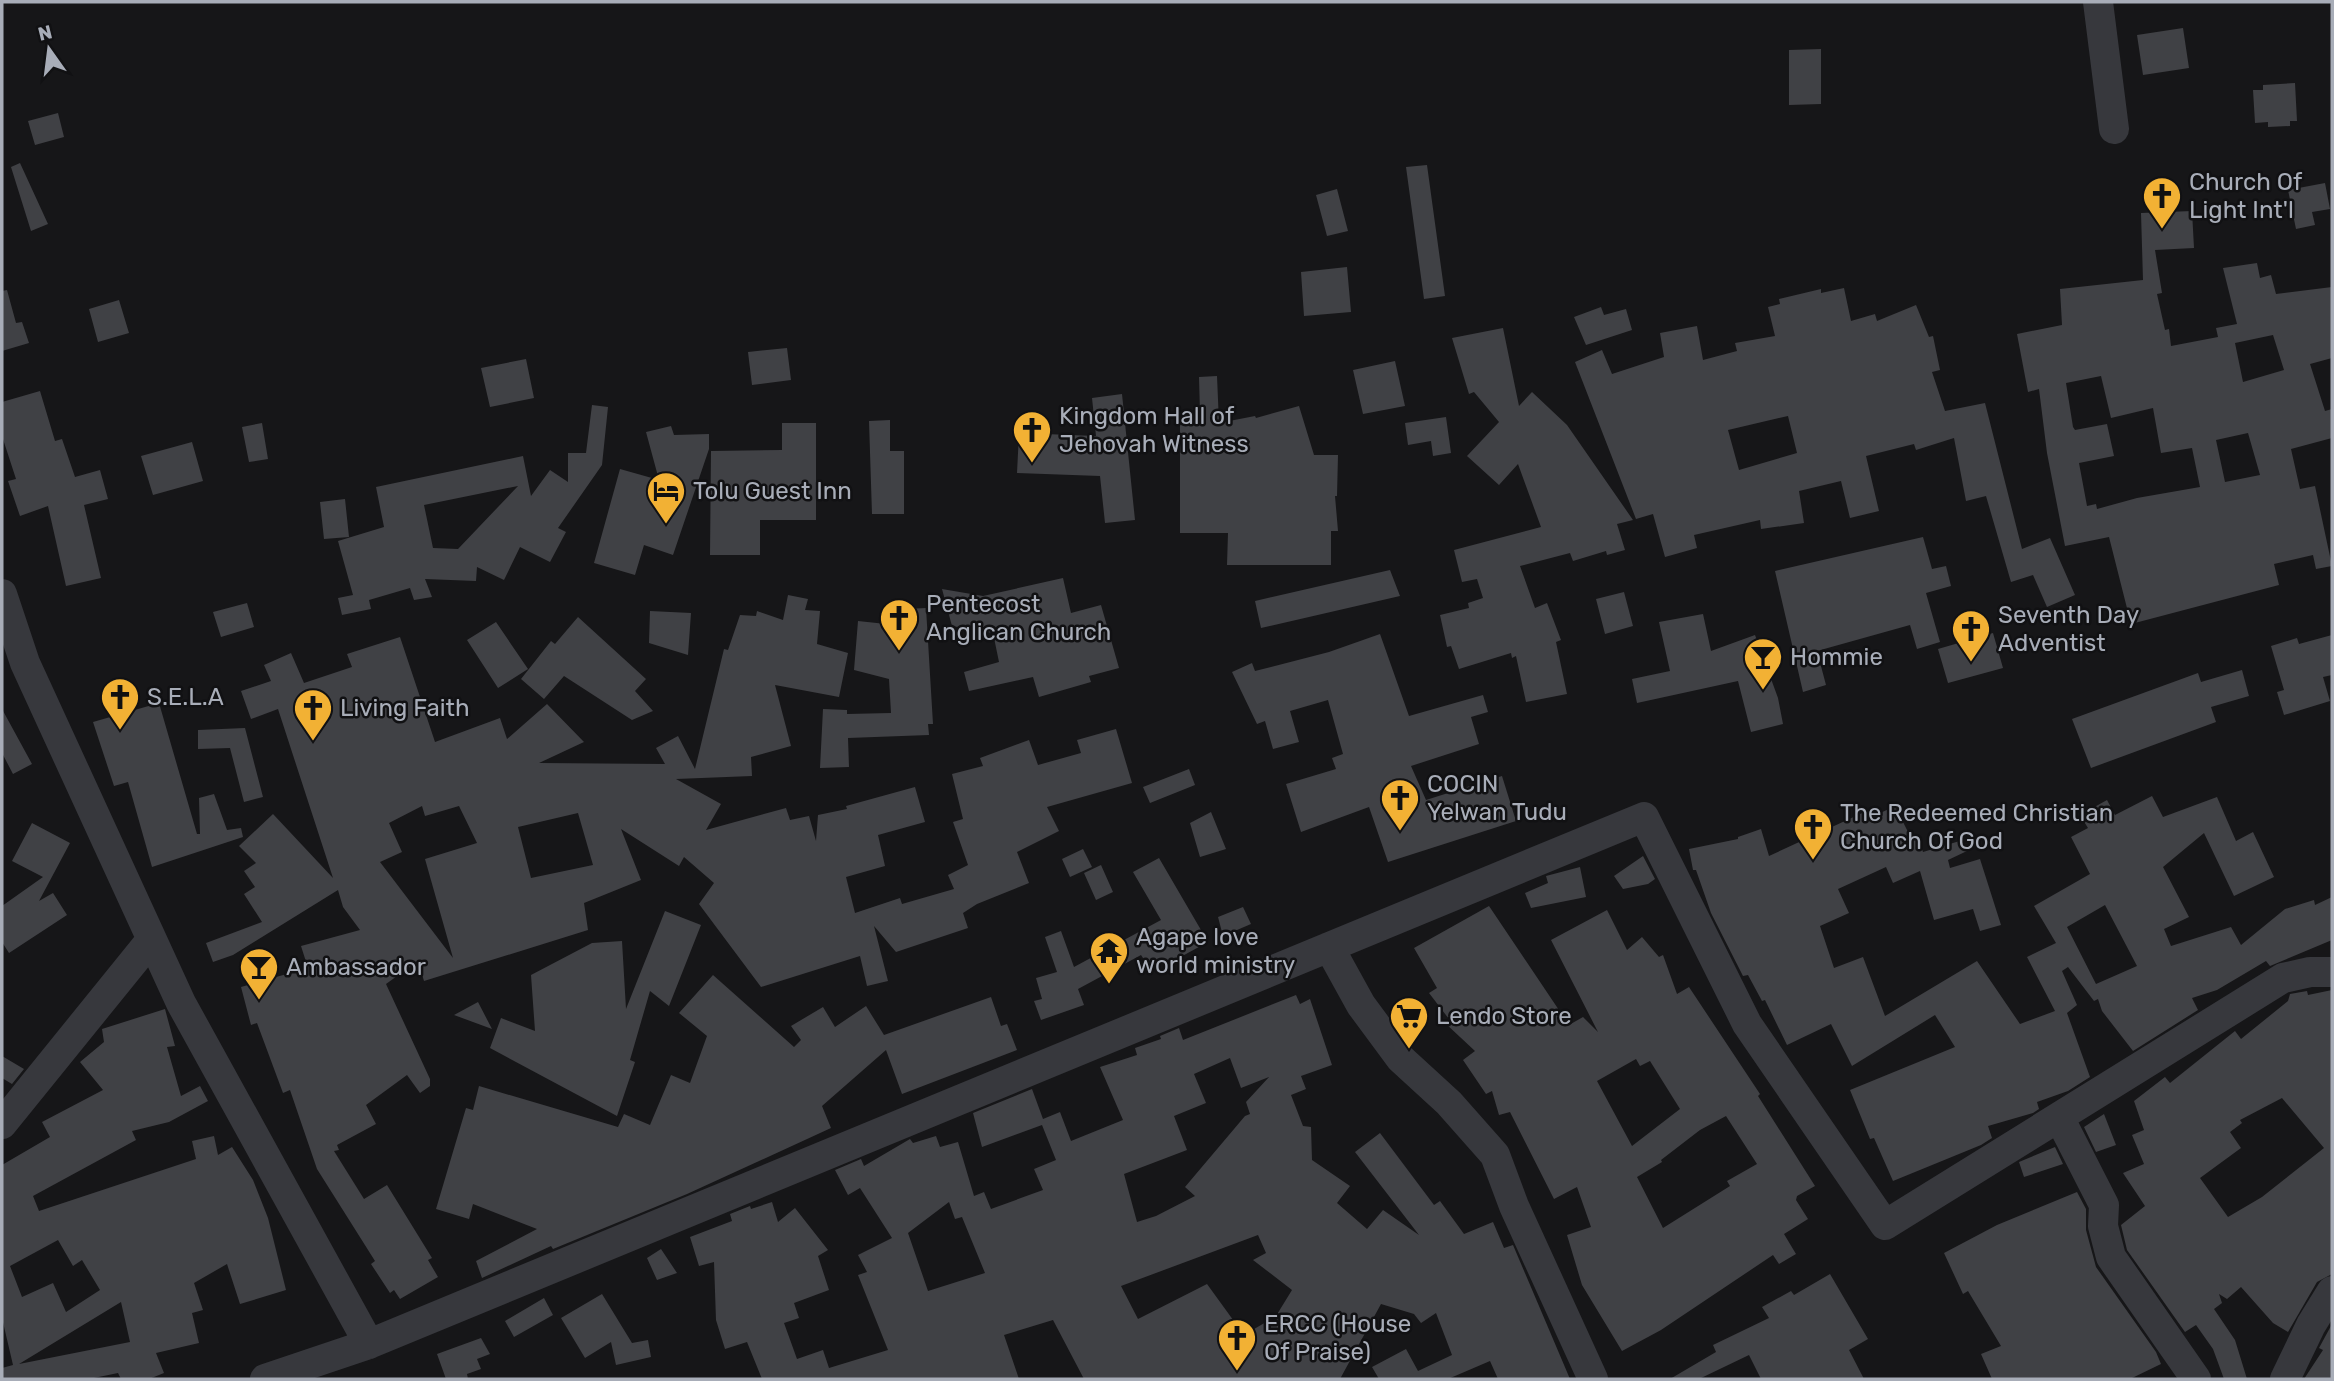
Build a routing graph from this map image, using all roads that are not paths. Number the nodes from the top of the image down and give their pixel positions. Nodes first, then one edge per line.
1 (2098, 2) edge
2 (2114, 129) dead end
3 (2, 594) edge
4 (151, 940) junction
5 (1329, 947) junction
6 (2332, 972) edge
7 (2059, 1117) junction
8 (2, 1124) edge
9 (2332, 1290) edge
10 (369, 1344) junction
11 (2190, 1377) edge
12 (265, 1379) edge
13 (1593, 1379) edge
14 (2285, 1379) edge

1 - 2 street
3 - 4 street
4 - 8 street
4 - 10 street
5 - 7 street
5 - 10 street
5 - 13 street
6 - 7 street
7 - 11 street
9 - 14 street
10 - 12 street

